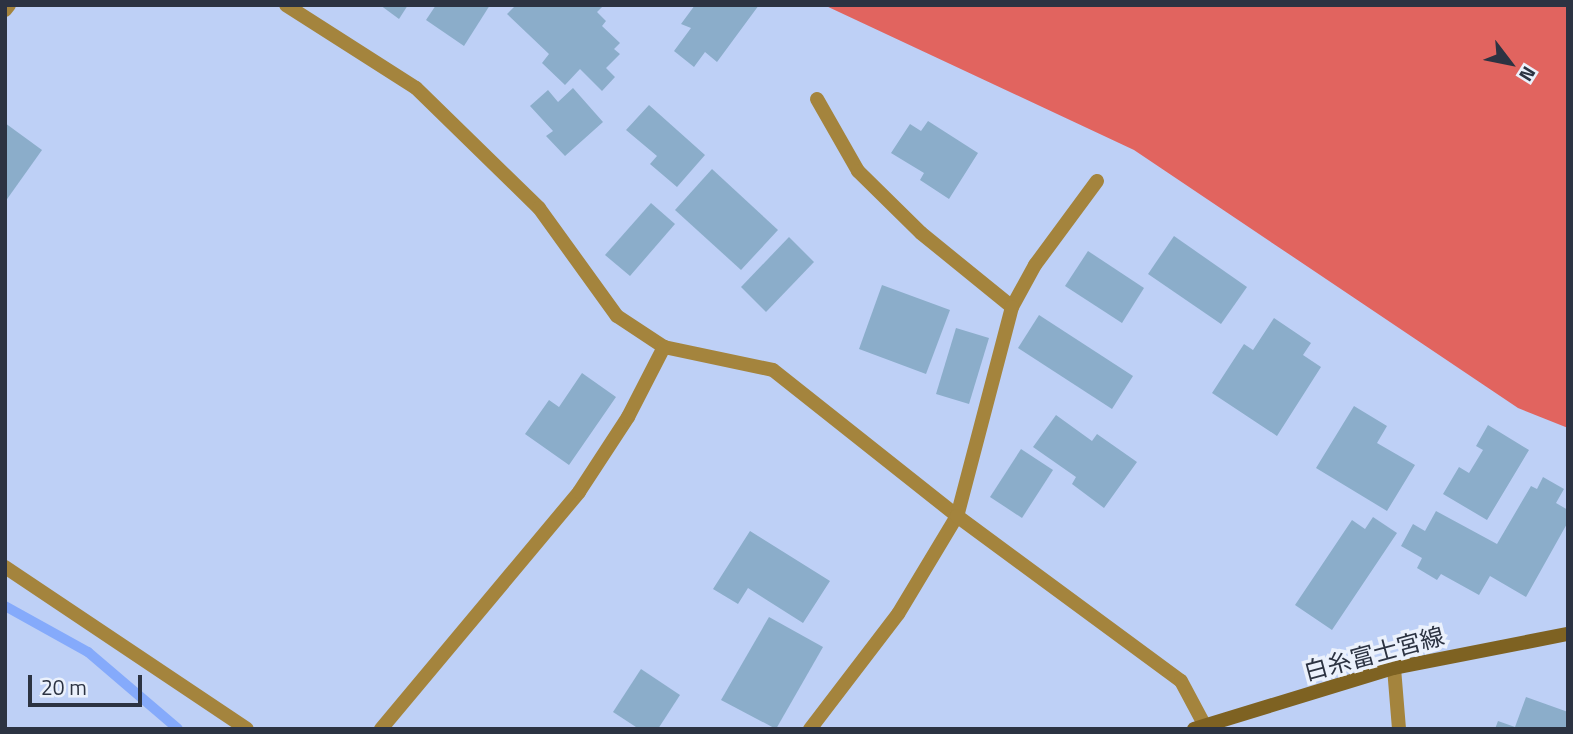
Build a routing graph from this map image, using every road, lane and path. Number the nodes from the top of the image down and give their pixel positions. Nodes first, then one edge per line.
1 (9, 5) edge
2 (286, 5) edge
3 (5, 10) edge
4 (817, 99) dead end
5 (1097, 181) dead end
6 (1013, 307) junction
7 (664, 347) junction
8 (957, 516) junction
9 (5, 567) edge
10 (1568, 634) edge
11 (1394, 668) junction
12 (1200, 727) edge
13 (247, 729) edge
14 (382, 729) edge
15 (810, 729) edge
16 (1399, 729) edge

1 - 3 street
2 - 7 street
4 - 6 street
5 - 6 street
6 - 8 street
7 - 8 street
7 - 14 street
8 - 12 street
8 - 15 street
9 - 13 street
10 - 11 main road, 白糸富士宮線
11 - 12 main road, 白糸富士宮線
11 - 16 street

